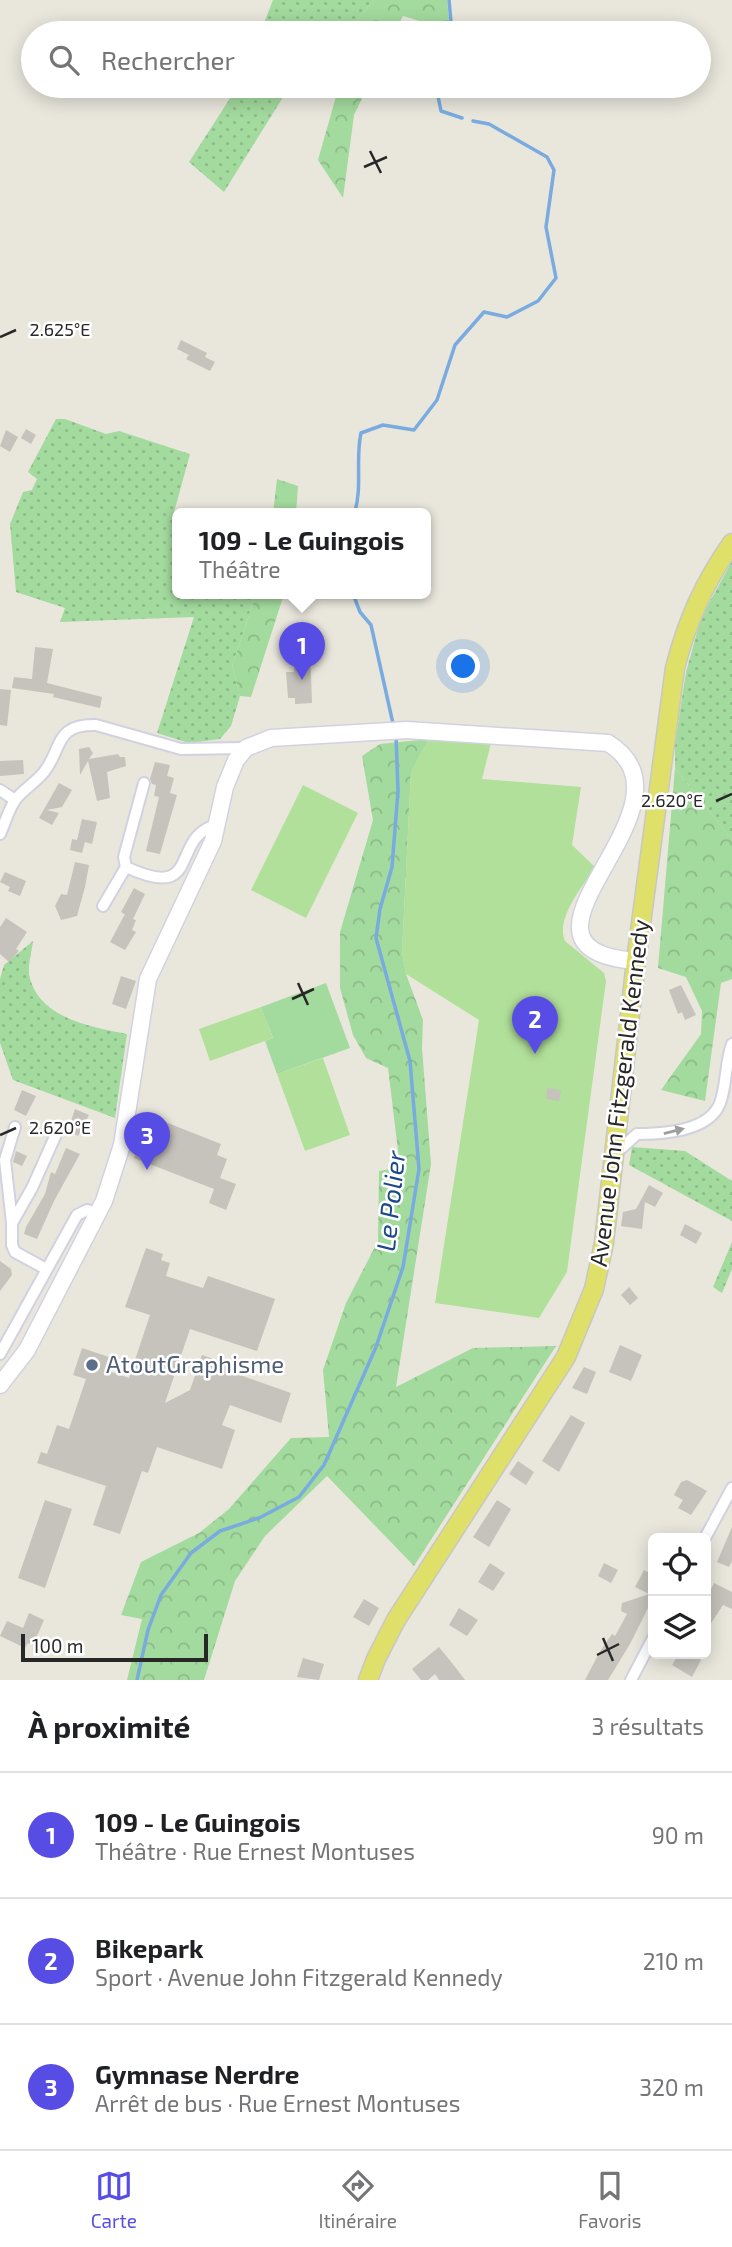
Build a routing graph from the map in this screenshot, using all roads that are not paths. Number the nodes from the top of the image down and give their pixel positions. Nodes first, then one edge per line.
1 (732, 543) edge
2 (246, 748) junction
3 (145, 783) dead end
4 (0, 790) edge
5 (15, 800) junction
6 (216, 825) junction
7 (0, 834) edge
8 (126, 867) junction
9 (103, 906) dead end
10 (636, 961) junction
11 (732, 1044) edge
12 (15, 1127) dead end
13 (58, 1130) dead end
14 (614, 1155) junction
15 (98, 1213) junction
16 (12, 1223) junction
17 (6, 1245) edge
18 (46, 1269) junction
19 (0, 1354) edge
20 (3, 1377) edge
21 (732, 1488) edge
22 (708, 1533) edge
23 (648, 1648) edge
24 (368, 1680) edge
25 (631, 1680) edge

1 - 10 main road, Avenue John Fitzgerald Kennedy
2 - 5 street
2 - 6 street
2 - 10 street
3 - 8 street
4 - 5 street
5 - 7 street
6 - 8 street
6 - 15 street
8 - 9 street
10 - 14 main road, Avenue John Fitzgerald Kennedy
14 -> 11 street
12 - 16 street
13 - 16 street
14 - 24 main road, Avenue John Fitzgerald Kennedy
15 - 18 street
15 - 20 street
16 - 17 street
17 - 18 street
18 - 19 street
21 - 22 street
23 - 25 street

